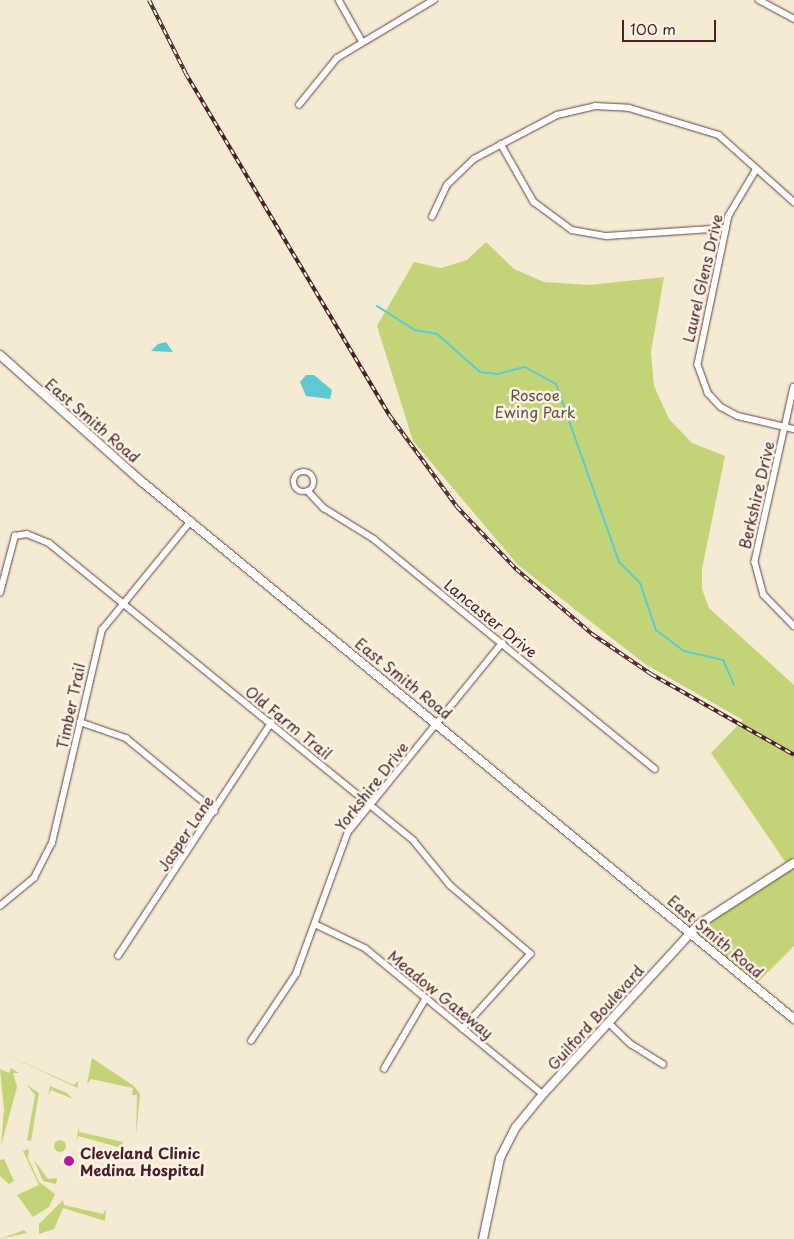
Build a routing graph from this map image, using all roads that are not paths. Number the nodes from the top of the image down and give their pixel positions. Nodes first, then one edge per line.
1 (339, 0) edge
2 (434, 0) edge
3 (759, 0) edge
4 (794, 19) edge
5 (362, 41) junction
6 (299, 105) dead end
7 (501, 144) junction
8 (757, 169) junction
9 (794, 202) edge
10 (432, 217) dead end
11 (726, 228) junction
12 (0, 355) edge
13 (794, 387) edge
14 (785, 426) junction
15 (794, 429) edge
16 (308, 491) dead end
17 (190, 521) junction
18 (0, 593) edge
19 (123, 602) junction
20 (794, 626) edge
21 (502, 643) junction
22 (80, 722) junction
23 (271, 723) junction
24 (436, 723) junction
25 (655, 769) dead end
26 (370, 804) junction
27 (215, 811) junction
28 (794, 863) edge
29 (0, 906) edge
30 (316, 925) junction
31 (690, 932) junction
32 (118, 956) dead end
33 (426, 998) junction
34 (794, 1019) edge
35 (608, 1022) junction
36 (463, 1029) junction
37 (251, 1041) dead end
38 (663, 1064) dead end
39 (384, 1069) dead end
40 (543, 1094) junction
41 (483, 1239) edge

1 - 5 street
2 - 5 street
3 - 4 street
5 - 6 street
7 - 8 street
7 - 10 street
7 - 11 street
8 - 9 street
8 - 11 street, Laurel Glens Drive
11 - 14 street, Laurel Glens Drive
12 - 17 street, East Smith Road
13 - 14 street, Berkshire Drive
14 - 15 street, Laurel Glens Drive
14 - 20 street, Berkshire Drive
16 - 21 street, Lancaster Drive
17 - 19 street, Timber Trail
17 - 24 street, East Smith Road
18 - 19 street, Old Farm Trail
19 - 22 street, Timber Trail
19 - 23 street, Old Farm Trail
21 - 24 street, Yorkshire Drive
21 - 25 street, Lancaster Drive
22 - 27 street
22 - 29 street, Timber Trail
23 - 26 street, Old Farm Trail
23 - 27 street, Jasper Lane
24 - 26 street, Yorkshire Drive
24 - 31 street, East Smith Road
26 - 30 street, Yorkshire Drive
26 - 36 street, Old Farm Trail
27 - 32 street, Jasper Lane
28 - 31 street, Guilford Boulevard
30 - 33 street, Meadow Gateway
30 - 37 street, Yorkshire Drive
31 - 34 street, East Smith Road
31 - 35 street, Guilford Boulevard
33 - 36 street, Meadow Gateway
33 - 39 street
35 - 38 street
35 - 40 street, Guilford Boulevard
36 - 40 street, Meadow Gateway
40 - 41 street, Guilford Boulevard

